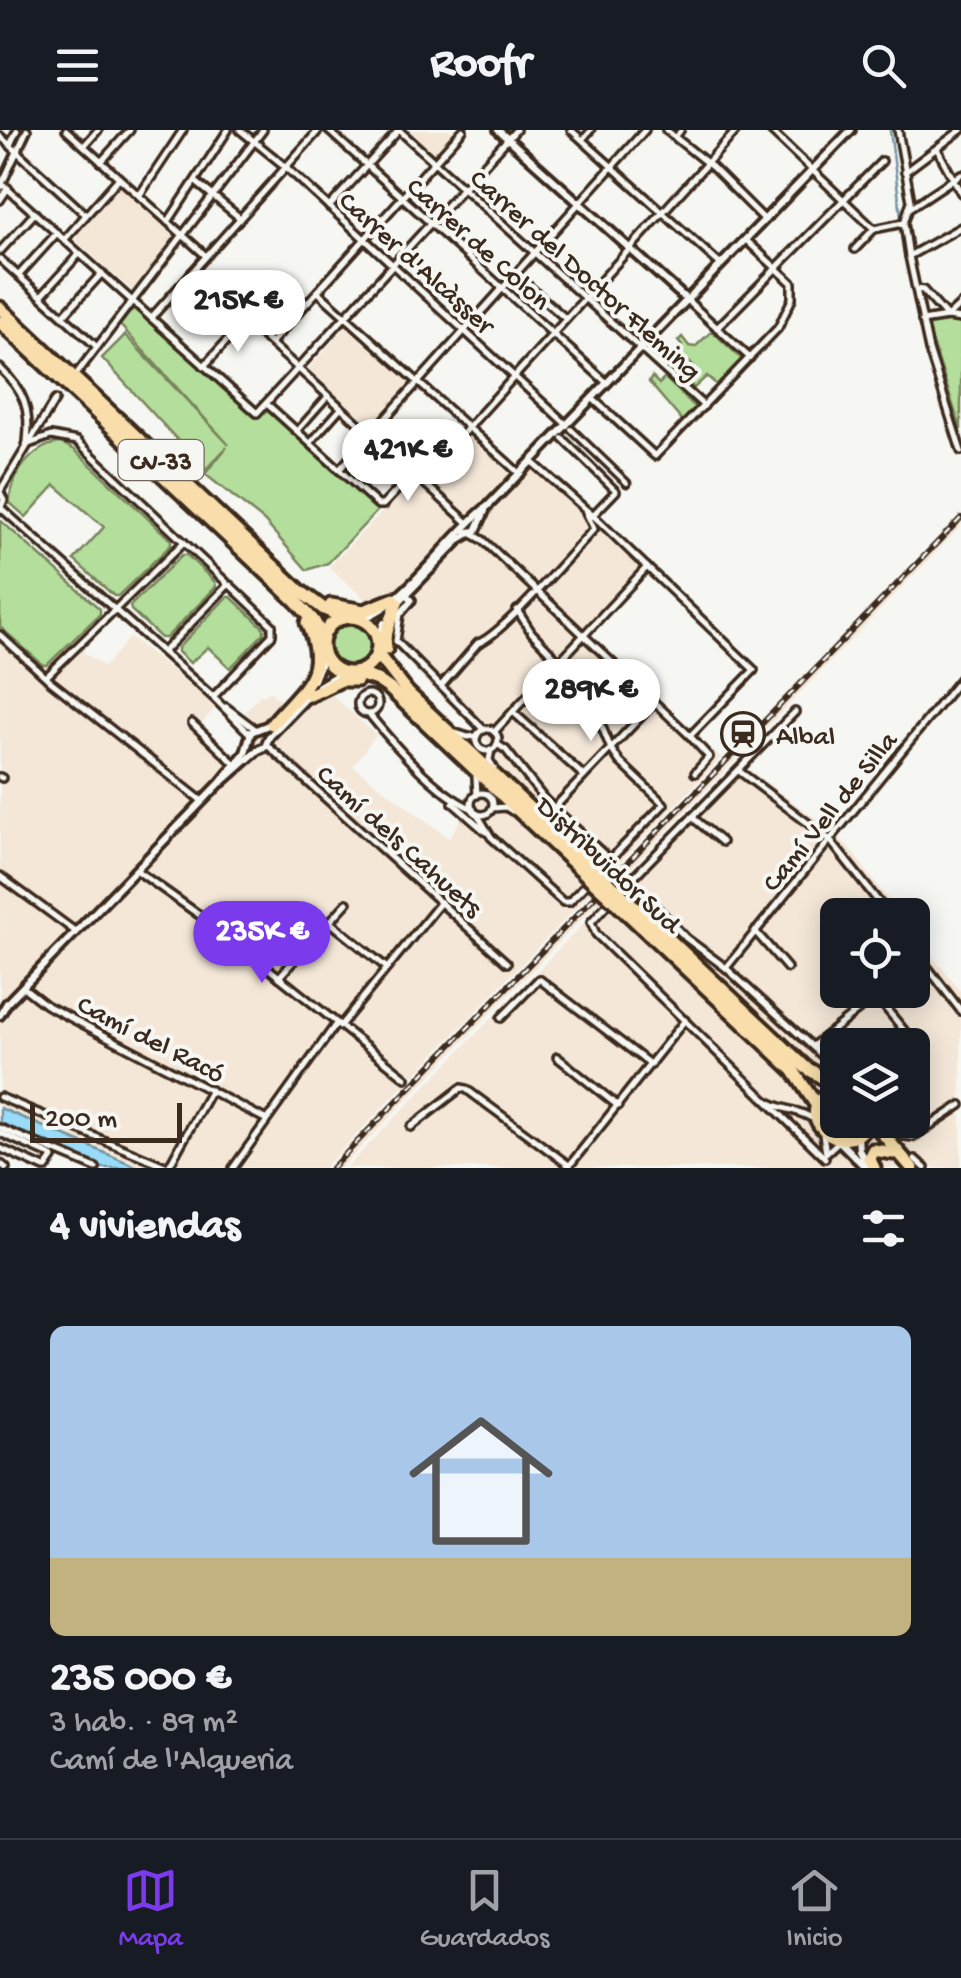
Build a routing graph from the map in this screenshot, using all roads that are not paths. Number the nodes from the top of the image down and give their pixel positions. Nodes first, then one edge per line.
1 (17, 130) edge
2 (27, 130) edge
3 (66, 130) edge
4 (98, 130) edge
5 (130, 130) edge
6 (183, 130) edge
7 (228, 130) edge
8 (240, 130) edge
9 (264, 130) edge
10 (320, 130) edge
11 (328, 130) edge
12 (399, 130) edge
13 (463, 130) edge
14 (498, 130) edge
15 (516, 130) edge
16 (571, 130) edge
17 (591, 130) edge
18 (646, 130) edge
19 (666, 130) edge
20 (737, 130) edge
21 (770, 130) edge
22 (851, 130) edge
23 (898, 130) edge
24 (961, 130) edge
25 (0, 136) edge
26 (584, 138) dead end
27 (508, 139) junction
28 (255, 142) junction
29 (84, 146) junction
30 (13, 148) junction
31 (937, 149) junction
32 (882, 161) dead end
33 (101, 162) junction
34 (434, 162) junction
35 (707, 163) junction
36 (366, 166) junction
37 (286, 167) junction
38 (612, 167) junction
39 (813, 170) junction
40 (905, 172) junction
41 (961, 174) edge
42 (119, 178) junction
43 (953, 179) junction
44 (196, 182) junction
45 (3, 187) edge
46 (463, 188) junction
47 (961, 193) edge
48 (139, 196) junction
49 (213, 196) junction
50 (402, 198) junction
51 (842, 199) junction
52 (0, 200) edge
53 (580, 204) junction
54 (330, 207) junction
55 (910, 208) junction
56 (663, 212) junction
57 (35, 213) junction
58 (86, 214) junction
59 (240, 218) junction
60 (765, 220) junction
61 (168, 222) junction
62 (904, 223) junction
63 (430, 225) junction
64 (896, 225) junction
65 (961, 227) edge
66 (874, 229) junction
67 (905, 231) junction
68 (57, 233) junction
69 (184, 236) junction
70 (364, 239) junction
71 (65, 240) junction
72 (746, 240) junction
73 (630, 248) junction
74 (856, 249) dead end
75 (0, 251) edge
76 (80, 253) junction
77 (536, 253) junction
78 (206, 256) junction
79 (908, 256) junction
80 (0, 259) edge
81 (721, 264) junction
82 (394, 266) junction
83 (776, 268) junction
84 (192, 272) junction
85 (102, 273) junction
86 (516, 275) junction
87 (18, 276) junction
88 (916, 289) junction
89 (503, 290) junction
90 (318, 292) junction
91 (41, 296) junction
92 (586, 298) junction
93 (687, 300) junction
94 (134, 302) junction
95 (961, 304) edge
96 (0, 308) edge
97 (63, 316) junction
98 (947, 317) junction
99 (151, 318) junction
100 (346, 318) junction
101 (961, 319) edge
102 (246, 320) junction
103 (567, 320) junction
104 (922, 321) junction
105 (0, 322) edge
106 (718, 328) junction
107 (465, 331) junction
108 (553, 335) junction
109 (271, 344) junction
110 (97, 347) junction
111 (642, 348) junction
112 (750, 358) junction
113 (204, 366) junction
114 (0, 368) edge
115 (299, 369) junction
116 (78, 372) dead end
117 (516, 377) junction
118 (418, 383) junction
119 (607, 383) junction
120 (328, 396) junction
121 (592, 398) junction
122 (55, 400) dead end
123 (268, 404) junction
124 (704, 406) junction
125 (341, 407) junction
126 (569, 427) junction
127 (469, 428) junction
128 (296, 430) junction
129 (371, 435) junction
130 (562, 438) dead end
131 (310, 443) junction
132 (26, 445) junction
133 (961, 451) edge
134 (532, 462) junction
135 (339, 470) junction
136 (413, 473) junction
137 (520, 474) junction
138 (421, 480) junction
139 (627, 483) dead end
140 (615, 490) joint
141 (0, 492) edge
142 (0, 508) edge
143 (589, 514) junction
144 (471, 527) junction
145 (184, 542) junction
146 (647, 567) junction
147 (227, 586) junction
148 (535, 591) junction
149 (298, 596) junction
150 (399, 599) junction
151 (116, 610) junction
152 (516, 610) junction
153 (345, 618) junction
154 (361, 619) junction
155 (0, 635) edge
156 (584, 637) junction
157 (323, 638) junction
158 (378, 646) junction
159 (163, 652) junction
160 (324, 655) junction
161 (561, 663) junction
162 (348, 672) junction
163 (48, 676) junction
164 (961, 678) edge
165 (441, 686) junction
166 (310, 695) junction
167 (213, 696) junction
168 (405, 697) junction
169 (653, 704) junction
170 (514, 712) junction
171 (794, 712) dead end
172 (370, 714) junction
173 (192, 723) dead end
174 (434, 725) junction
175 (484, 730) junction
176 (494, 732) junction
177 (261, 734) junction
178 (476, 736) junction
179 (690, 736) junction
180 (494, 747) junction
181 (610, 749) junction
182 (235, 764) junction
183 (739, 771) junction
184 (695, 773) dead end
185 (584, 776) junction
186 (221, 782) junction
187 (445, 792) junction
188 (475, 797) junction
189 (203, 802) junction
190 (458, 803) junction
191 (554, 808) junction
192 (489, 811) junction
193 (475, 812) junction
194 (692, 816) junction
195 (485, 826) junction
196 (544, 827) junction
197 (491, 837) junction
198 (829, 839) junction
199 (722, 842) dead end
200 (610, 860) junction
201 (136, 870) junction
202 (0, 876) edge
203 (630, 880) junction
204 (876, 898) edge
205 (441, 902) junction
206 (347, 903) dead end
207 (631, 910) junction
208 (330, 922) junction
209 (755, 931) junction
210 (76, 932) junction
211 (508, 964) dead end
212 (387, 968) junction
213 (726, 968) junction
214 (787, 968) dead end
215 (930, 970) edge
216 (279, 977) junction
217 (23, 986) junction
218 (856, 1008) edge
219 (885, 1008) edge
220 (2, 1009) edge
221 (961, 1011) edge
222 (501, 1018) dead end
223 (685, 1020) junction
224 (338, 1024) junction
225 (902, 1028) edge
226 (812, 1046) junction
227 (820, 1053) edge
228 (557, 1057) dead end
229 (650, 1065) junction
230 (820, 1077) edge
231 (406, 1078) dead end
232 (211, 1090) junction
233 (760, 1096) junction
234 (0, 1097) edge
235 (820, 1103) edge
236 (961, 1105) edge
237 (618, 1106) junction
238 (818, 1106) junction
239 (266, 1119) junction
240 (816, 1121) junction
241 (930, 1126) edge
242 (411, 1128) dead end
243 (820, 1128) edge
244 (0, 1132) edge
245 (823, 1138) edge
246 (831, 1138) edge
247 (853, 1138) edge
248 (860, 1138) edge
249 (871, 1138) edge
250 (887, 1138) edge
251 (839, 1142) junction
252 (0, 1148) edge
253 (894, 1153) junction
254 (825, 1155) junction
255 (0, 1163) edge
256 (912, 1164) edge
257 (569, 1167) edge
258 (6, 1168) edge
259 (45, 1168) edge
260 (96, 1168) edge
261 (169, 1168) edge
262 (233, 1168) edge
263 (822, 1168) edge
264 (870, 1168) edge
265 (925, 1168) edge

1 - 30 street
2 - 30 street
3 - 29 street
4 - 29 street
5 - 33 street
6 - 48 street
7 - 44 street
8 - 28 street, Carrer d'Alcàsser
9 - 28 street
10 - 37 street
11 - 36 street, Carrer de Colon
12 - 34 street, Carrer del Doctor Fleming
12 - 36 street
13 - 34 street
14 - 27 street
15 - 27 street
16 - 38 street
17 - 26 street
18 - 38 street
19 - 35 street
20 - 35 street
21 - 39 street
22 - 39 street
23 - 40 street
24 - 31 street
25 - 30 street
27 - 46 street
27 - 53 street
28 - 37 street, Carrer d'Alcàsser
28 - 49 street
29 - 33 street
30 - 45 street
30 - 58 street
31 - 40 street
31 - 43 street
32 - 51 street
33 - 42 street
34 - 46 street, Carrer del Doctor Fleming
34 - 50 street
35 - 56 street
35 - 60 street
36 - 50 street, Carrer de Colon
36 - 54 street
37 - 54 street, Carrer d'Alcàsser
37 - 59 street
38 - 53 street
38 - 56 street
39 - 51 street
39 - 60 street
40 - 55 street
41 - 43 street
42 - 48 street
42 - 58 street
43 - 47 street
43 - 55 street
44 - 49 street
44 - 61 street
45 - 52 street
45 - 57 street
46 - 63 street
46 - 77 street, Carrer del Doctor Fleming
48 - 61 street
49 - 59 street
49 - 69 street
50 - 63 street, Carrer de Colon
50 - 70 street
51 - 66 street
51 - 83 street
53 - 73 street
53 - 77 street
54 - 70 street, Carrer d'Alcàsser
55 - 62 street
56 - 73 street
56 - 81 street
57 - 68 street
57 - 75 street
58 - 71 street
59 - 78 street
60 - 72 street
61 - 69 street
62 - 64 street
62 - 67 street
63 - 82 street
63 - 89 street, Carrer de Colon
64 - 66 street
64 - 67 street
65 - 79 street
66 - 74 street
67 - 79 street
68 - 71 street
68 - 87 street
69 - 78 street
69 - 94 street
70 - 82 street, Carrer d'Alcàsser
70 - 90 street
71 - 76 street
72 - 81 street
72 - 83 street
73 - 92 street
73 - 93 street
76 - 85 street
76 - 91 street
77 - 86 street
77 - 92 street, Carrer del Doctor Fleming
78 - 84 street
79 - 88 street
80 - 87 street
81 - 93 street
82 - 100 street
82 - 107 street, Carrer d'Alcàsser
83 - 106 street
83 - 112 street
84 - 99 street
84 - 102 street
85 - 94 street
85 - 97 street
86 - 89 street
86 - 103 street
87 - 91 street
88 - 98 street
88 - 104 street
89 - 107 street
89 - 108 street, Carrer de Colon
90 - 100 street
90 - 109 street
91 - 97 street
92 - 103 street
92 - 111 street, Carrer del Doctor Fleming
93 - 106 street
93 - 111 street
94 - 99 street
94 - 110 street
95 - 98 street
96 - 149 highway, CV-33
97 - 110 street
98 - 101 street
98 - 104 street
99 - 113 street
100 - 115 street
100 - 118 street
102 - 109 street
102 - 113 street
103 - 108 street
104 - 133 street
105 - 149 highway, CV-33
106 - 112 street
107 - 117 street, Carrer d'Alcàsser
107 - 118 street
108 - 117 street
108 - 119 street, Carrer de Colon
109 - 115 street
110 - 116 street
111 - 119 street
111 - 124 street, Carrer del Doctor Fleming
112 - 124 street
113 - 123 street
114 - 132 street
115 - 120 street
115 - 123 street
117 - 126 street, Carrer d'Alcàsser
117 - 127 street
118 - 127 street
118 - 129 street
119 - 121 street
120 - 125 street
120 - 128 street
121 - 124 street
121 - 126 street
122 - 132 street
123 - 128 street
125 - 129 street
125 - 131 street
126 - 134 street
126 - 139 street
127 - 137 street
127 - 138 street
128 - 131 street
129 - 135 street
129 - 136 street
130 - 140 street
131 - 135 street
132 - 141 street
132 - 145 street
134 - 137 street
134 - 143 street
135 - 136 street
136 - 138 street
137 - 144 street
138 - 144 street
140 - 143 street
141 - 142 street
142 - 151 street, Camí dels Cahuets
143 - 146 street
143 - 148 street
144 - 148 street
144 - 150 street
144 - 150 street
145 - 147 street
145 - 151 street
146 - 156 street
146 - 179 street
147 - 159 street
147 - 167 street
148 - 152 street
148 - 156 street
149 - 150 highway
149 - 153 highway, CV-33
149 - 157 highway, CV-33
149 - 177 highway
150 - 154 street
150 - 158 street
150 - 165 street
150 - 168 highway
151 - 159 street, Camí dels Cahuets
151 - 163 street
152 - 161 street
152 - 165 street
153 - 154 highway, CV-33
153 - 157 highway
154 - 158 highway
155 - 163 street
156 - 161 street
156 - 169 street
157 - 160 highway
158 - 162 highway
158 - 168 highway, Distribuïdor Sud
159 - 167 street, Camí dels Cahuets
160 - 162 highway
160 - 177 street
161 - 170 street
161 - 181 street
162 - 166 street
162 - 168 highway, Distribuïdor Sud
163 - 189 street
164 - 198 street, Camí Vell de Silla
165 - 175 street
166 - 168 highway
166 - 177 street
167 - 177 street, Camí dels Cahuets
168 - 174 highway, Distribuïdor Sud
169 - 179 street
169 - 181 street
170 - 176 street
170 - 185 street
171 - 183 street
172 - 172 street
172 - 187 street
173 - 182 street
174 - 178 street
174 - 188 street
174 - 196 highway, Distribuïdor Sud
175 - 176 street
175 - 178 street
176 - 180 street
177 - 182 street
177 - 186 street
177 - 205 street, Camí dels Cahuets
178 - 180 street
179 - 184 street
180 - 191 street
180 - 196 street
181 - 185 street
181 - 200 street
182 - 186 street
183 - 194 street
183 - 198 street
185 - 191 street
186 - 189 street
187 - 190 street
187 - 197 street
188 - 190 street
188 - 192 street
188 - 193 street
189 - 201 street
190 - 193 street
191 - 200 street
192 - 193 street
192 - 195 street
192 - 196 street
193 - 195 street
194 - 199 street
194 - 203 street
195 - 197 street
196 - 207 highway, Distribuïdor Sud, bridge
197 - 200 street
198 - 204 street
198 - 209 street, Camí Vell de Silla
201 - 210 street
201 - 216 street
202 - 210 street
203 - 213 street
203 - 223 street
205 - 211 street, Camí dels Cahuets
205 - 212 street
206 - 208 street
207 - 230 highway, Distribuïdor Sud
207 - 238 highway, Distribuïdor Sud
208 - 212 street
208 - 216 street
209 - 213 street, Camí Vell de Silla
209 - 214 street
210 - 217 street
212 - 224 street
213 - 226 street
215 - 221 street
216 - 224 street
217 - 220 street
217 - 232 street, Camí del Racó
218 - 226 street
219 - 225 street
222 - 229 street
223 - 229 street
223 - 233 street
224 - 231 street
224 - 239 street
226 - 227 street
228 - 237 street
229 - 237 street
232 - 239 street, Camí del Racó
232 - 261 street
233 - 240 street
233 - 254 street
234 - 261 street
235 - 238 highway
236 - 241 street
237 - 257 street
238 - 240 highway
239 - 262 street
240 - 243 highway
242 - 257 street
244 - 259 street
244 - 260 street
245 - 254 street
246 - 251 highway
247 - 251 highway
248 - 264 street
249 - 253 highway
250 - 256 highway
251 - 254 street
251 - 264 street
252 - 259 street
253 - 256 highway
253 - 264 highway
254 - 263 street
255 - 258 street
256 - 265 street

